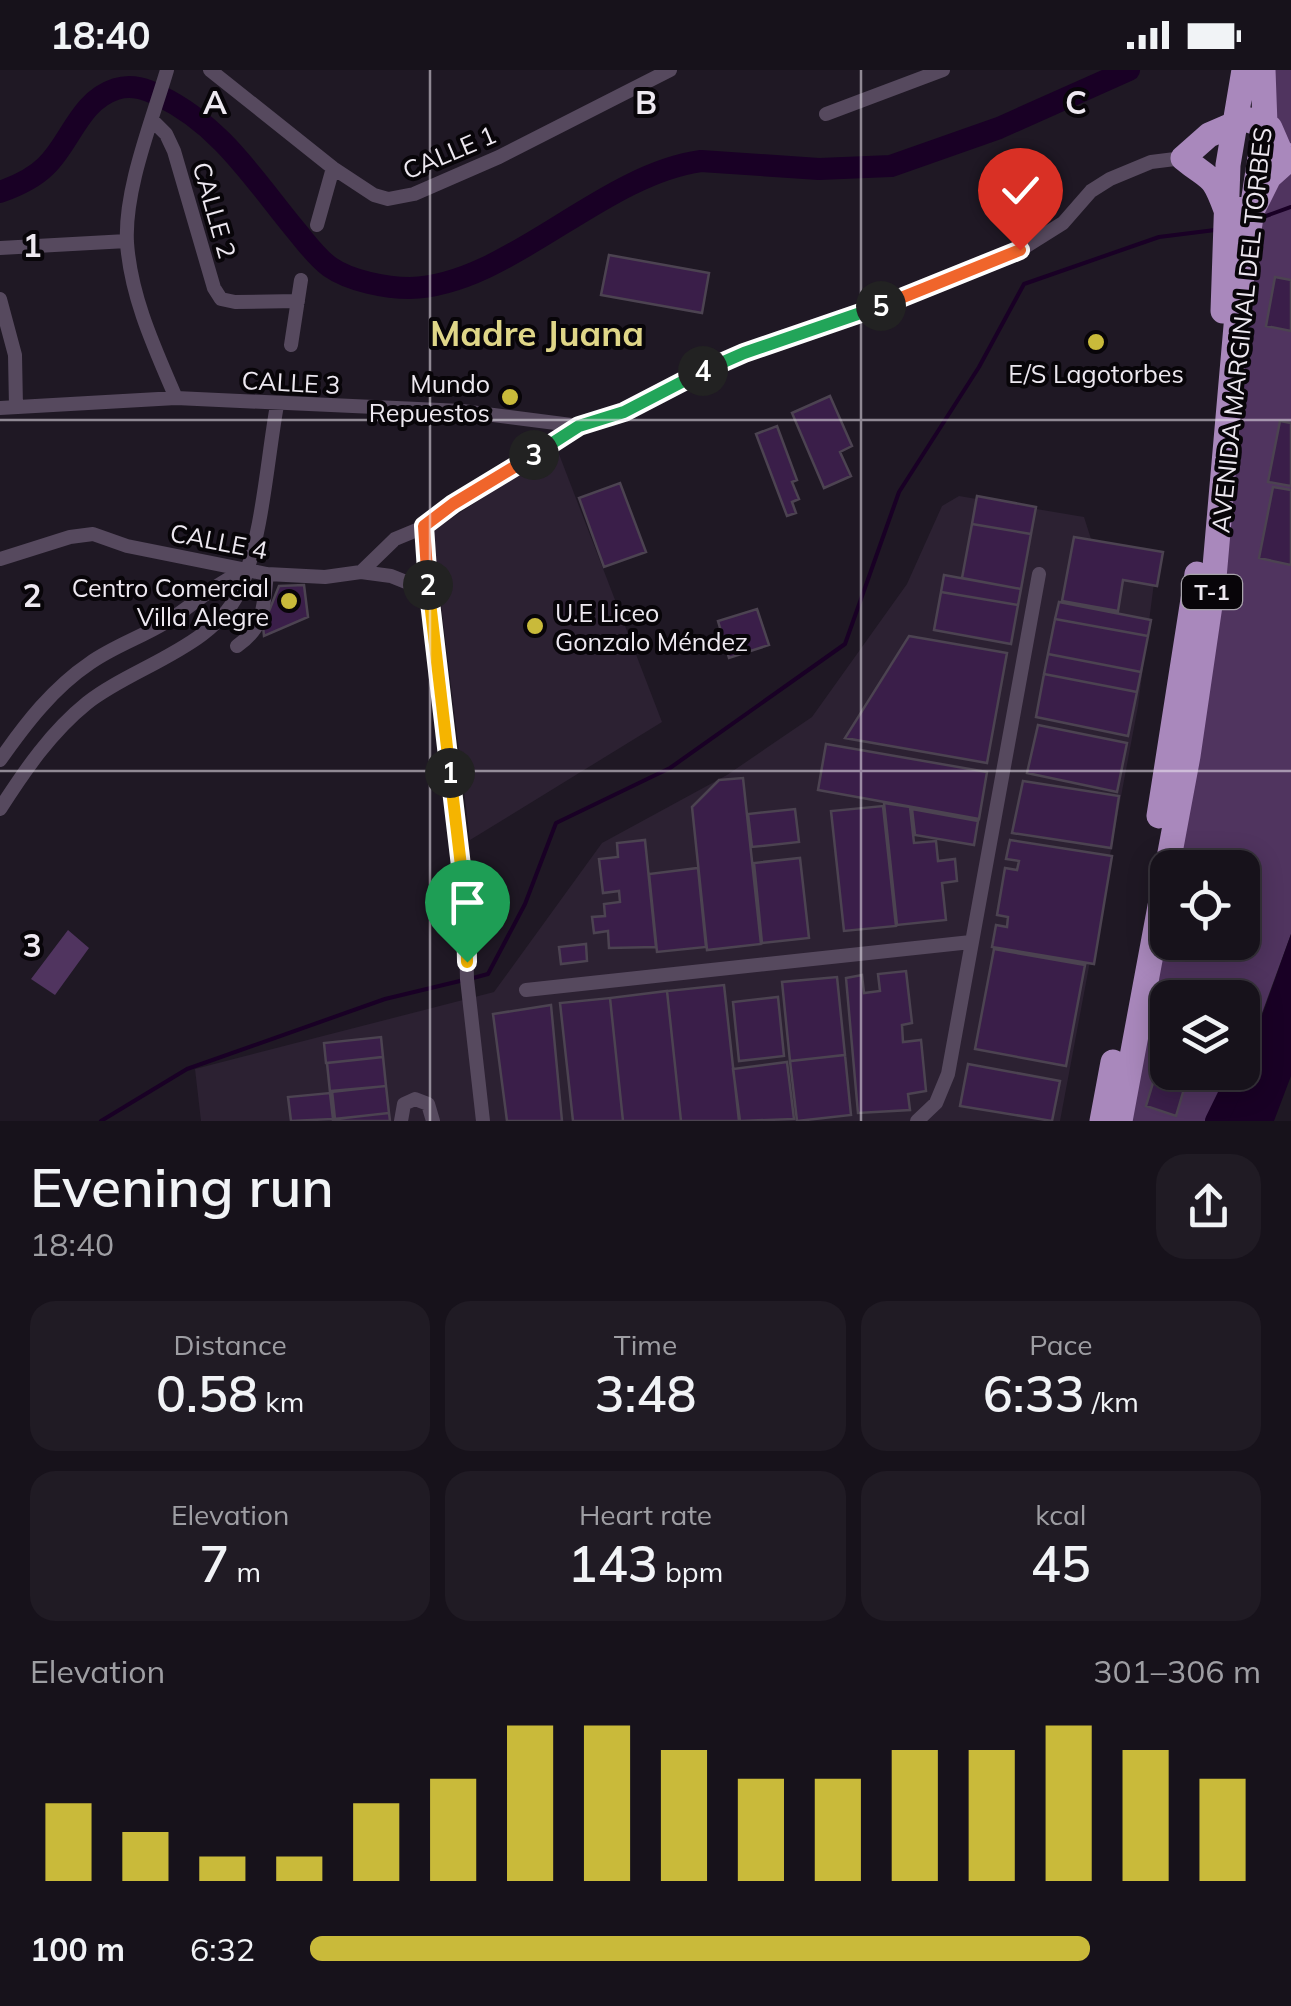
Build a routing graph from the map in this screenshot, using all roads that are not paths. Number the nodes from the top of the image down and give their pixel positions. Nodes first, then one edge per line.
1 (210, 70) edge
2 (670, 70) edge
3 (944, 70) edge
4 (1244, 70) edge
5 (1263, 70) edge
6 (167, 72) edge
7 (826, 114) dead end
8 (155, 115) junction
9 (1264, 124) junction
10 (1234, 125) junction
11 (1184, 158) junction
12 (1290, 158) edge
13 (333, 168) junction
14 (1226, 210) junction
15 (1254, 210) junction
16 (316, 225) dead end
17 (127, 241) junction
18 (0, 248) edge
19 (301, 280) dead end
20 (0, 298) edge
21 (298, 301) junction
22 (291, 346) dead end
23 (176, 398) junction
24 (277, 404) junction
25 (0, 408) edge
26 (16, 408) junction
27 (579, 426) junction
28 (424, 526) junction
29 (0, 560) edge
30 (246, 571) junction
31 (361, 572) junction
32 (267, 574) junction
33 (1040, 574) dead end
34 (428, 597) junction
35 (238, 646) dead end
36 (0, 760) edge
37 (0, 809) edge
38 (971, 942) junction
39 (526, 990) dead end
40 (401, 1121) edge
41 (433, 1121) edge
42 (484, 1121) edge
43 (917, 1121) edge
44 (1102, 1121) edge
45 (1120, 1121) edge

1 - 13 street, CALLE 1
2 - 13 street, CALLE 1
3 - 7 street
4 - 10 highway, AVENIDA MARGINAL DEL TORBES / T-1
5 - 9 highway, AVENIDA MARGINAL DEL TORBES / T-1
6 - 8 street
8 - 17 street
8 - 21 street, CALLE 2
9 - 10 highway
9 - 12 highway
9 - 15 highway, AVENIDA MARGINAL DEL TORBES / T-1
10 - 11 highway
10 - 14 highway, AVENIDA MARGINAL DEL TORBES / T-1
11 - 14 highway
11 - 27 street
12 - 15 highway
13 - 16 street
14 - 15 highway
14 - 44 highway, AVENIDA MARGINAL DEL TORBES / T-1
15 - 45 highway, AVENIDA MARGINAL DEL TORBES / T-1
17 - 18 street
17 - 23 street
19 - 21 street
20 - 26 street
21 - 22 street
23 - 24 street, CALLE 3
23 - 26 street, CALLE 3
24 - 27 street, CALLE 3
24 - 30 street
25 - 26 street, CALLE 3
27 - 28 street
28 - 31 street
28 - 34 street
29 - 30 street, CALLE 4
30 - 32 street, CALLE 4
30 - 36 street
30 - 37 street
31 - 32 street, CALLE 4
31 - 34 street, CALLE 4
32 - 35 street
33 - 38 street
34 - 42 street
38 - 39 street
38 - 43 street
40 - 41 street

